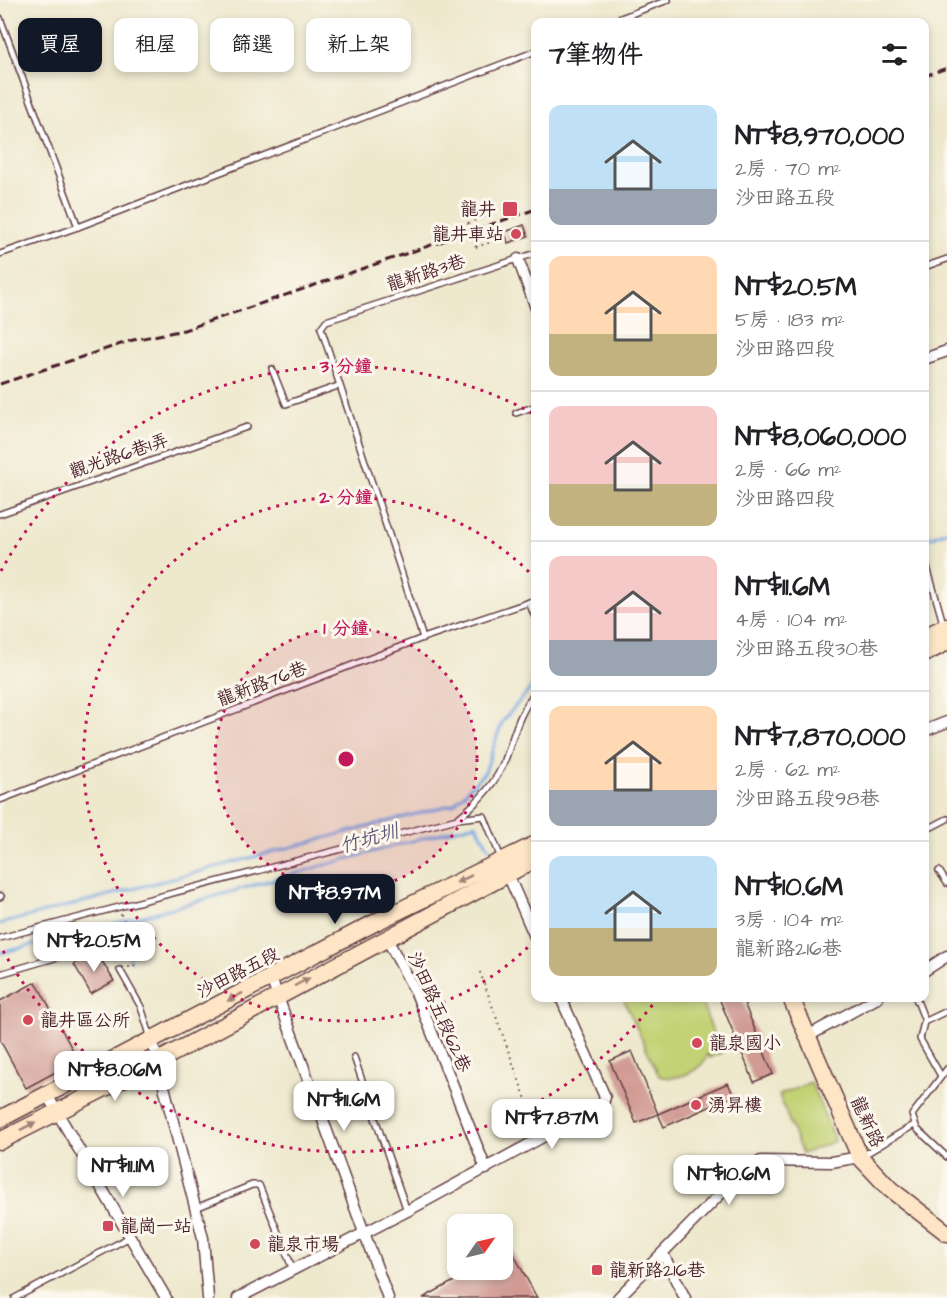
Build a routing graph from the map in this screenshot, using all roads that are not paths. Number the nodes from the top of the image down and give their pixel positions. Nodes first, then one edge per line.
1 (668, 0) edge
2 (657, 2) edge
3 (0, 18) edge
4 (619, 18) edge
5 (531, 53) edge
6 (78, 227) junction
7 (0, 254) edge
8 (531, 255) edge
9 (518, 259) junction
10 (947, 259) edge
11 (929, 265) edge
12 (531, 294) edge
13 (947, 351) edge
14 (929, 357) edge
15 (272, 369) dead end
16 (338, 386) junction
17 (531, 408) edge
18 (516, 413) dead end
19 (247, 427) dead end
20 (0, 514) edge
21 (929, 573) edge
22 (529, 602) joint
23 (531, 607) edge
24 (946, 632) edge
25 (929, 636) edge
26 (423, 638) junction
27 (929, 649) edge
28 (531, 698) edge
29 (947, 722) edge
30 (929, 729) edge
31 (0, 800) edge
32 (457, 819) junction
33 (947, 819) edge
34 (929, 828) edge
35 (531, 848) edge
36 (531, 860) edge
37 (505, 868) junction
38 (939, 871) dead end
39 (947, 883) edge
40 (531, 928) edge
41 (386, 937) junction
42 (0, 938) edge
43 (947, 956) edge
44 (58, 957) dead end
45 (929, 968) edge
46 (120, 970) road end
47 (0, 974) edge
48 (271, 978) junction
49 (278, 995) junction
50 (563, 1002) edge
51 (793, 1002) edge
52 (870, 1002) edge
53 (918, 1002) edge
54 (947, 1011) edge
55 (925, 1022) junction
56 (808, 1036) junction
57 (152, 1040) junction
58 (354, 1057) dead end
59 (158, 1061) junction
60 (947, 1069) edge
61 (90, 1072) junction
62 (941, 1076) junction
63 (100, 1090) junction
64 (47, 1095) junction
65 (56, 1112) junction
66 (0, 1119) edge
67 (915, 1125) junction
68 (0, 1141) edge
69 (860, 1157) junction
70 (947, 1157) edge
71 (486, 1169) junction
72 (196, 1208) junction
73 (407, 1211) junction
74 (366, 1233) junction
75 (947, 1233) edge
76 (130, 1238) junction
77 (663, 1254) junction
78 (292, 1270) junction
79 (15, 1298) edge
80 (166, 1298) edge
81 (208, 1298) edge
82 (238, 1298) edge
83 (388, 1298) edge
84 (618, 1298) edge
85 (686, 1298) edge

1 - 2 lane
2 - 4 lane
3 - 6 lane
5 - 6 lane
6 - 7 lane
8 - 9 lane, 龍新路3巷
9 - 12 street
9 - 16 lane, 龍新路3巷
10 - 11 lane
13 - 14 street
15 - 16 lane
16 - 26 lane
17 - 18 lane
19 - 20 lane, 觀光路6巷1弄
21 - 24 lane
22 - 23 lane
22 - 26 lane, 龍新路76巷
24 - 25 street
24 - 27 street
26 - 31 lane, 龍新路76巷
28 - 32 lane
29 - 30 street
32 - 37 lane
32 - 42 lane
33 - 34 lane
35 - 37 street, 沙田路五段
36 - 37 street, 沙田路五段
37 - 40 street
37 - 41 street, 沙田路五段
37 -> 48 street, 沙田路五段
38 - 39 lane
49 -> 41 street, 沙田路五段
41 - 71 street, 沙田路五段62巷
43 - 45 street
44 - 47 lane
46 - 57 lane
48 - 49 street
48 -> 57 street, 沙田路五段
49 - 59 street, 沙田路五段
49 - 74 street
50 - 71 street
51 - 56 street, 龍新路
52 - 56 street
53 - 55 lane
54 - 55 lane
55 - 62 lane
56 - 69 street, 龍新路
57 - 59 street
57 - 61 street, 沙田路五段
58 - 73 lane
59 - 63 street, 沙田路五段
59 - 72 street
60 - 62 lane
61 - 63 street
61 - 64 street, 沙田路五段
62 - 67 lane
63 - 65 street, 沙田路五段
64 - 65 street
64 - 66 street, 沙田路五段
68 -> 65 street, 沙田路五段
65 - 76 street
67 - 69 lane
67 - 70 lane
69 - 75 street, 龍新路
69 - 77 street
71 - 73 street
72 - 78 lane
72 - 81 street
73 - 74 street
74 - 78 street
74 - 83 street
76 - 79 lane
76 - 80 street
77 - 84 street
77 - 85 street
78 - 82 street

